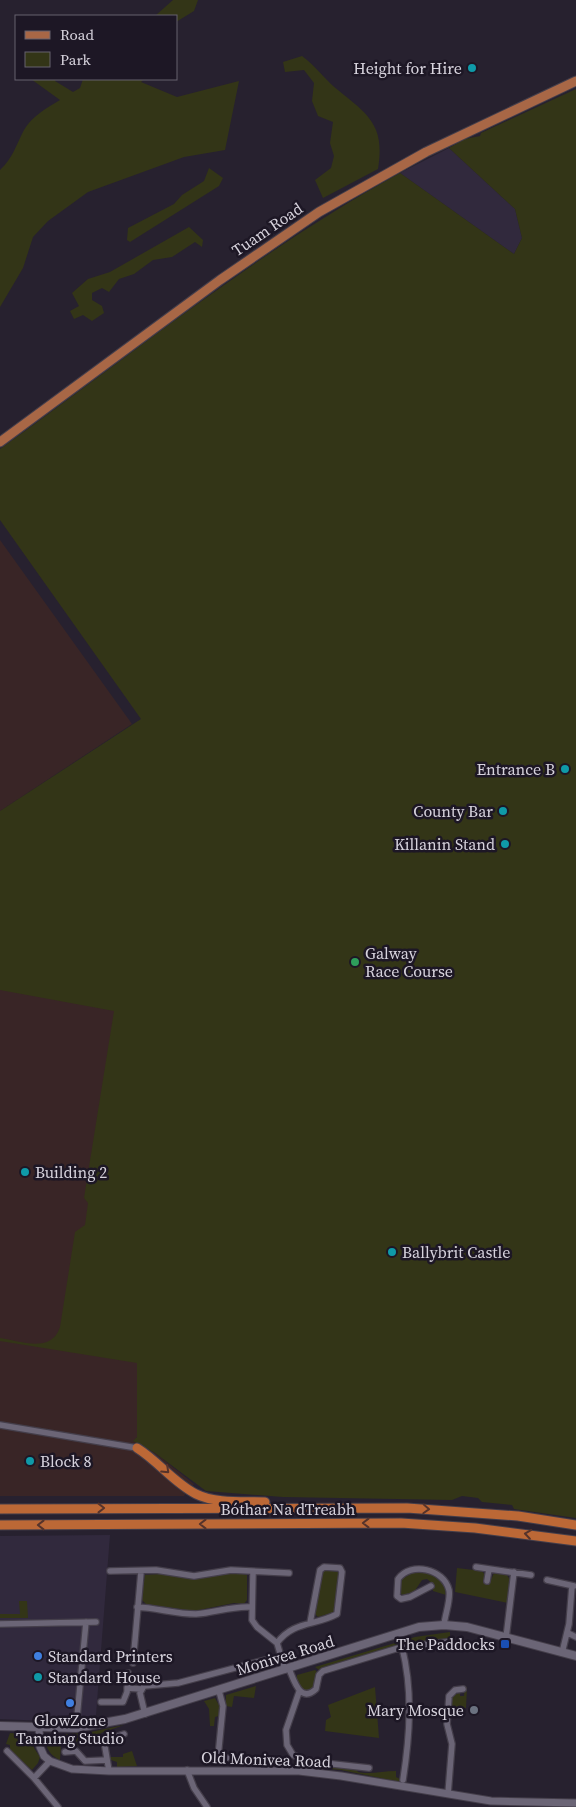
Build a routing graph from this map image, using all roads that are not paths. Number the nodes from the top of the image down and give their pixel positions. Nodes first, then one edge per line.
1 (576, 81) edge
2 (0, 442) edge
3 (0, 1425) edge
4 (137, 1448) joint
5 (290, 1507) junction
6 (0, 1509) edge
7 (0, 1525) edge
8 (576, 1525) edge
9 (576, 1541) edge
10 (476, 1567) dead end
11 (488, 1569) junction
12 (110, 1571) dead end
13 (141, 1572) junction
14 (514, 1572) junction
15 (253, 1573) junction
16 (289, 1573) dead end
17 (531, 1575) dead end
18 (547, 1580) dead end
19 (487, 1581) dead end
20 (431, 1586) dead end
21 (574, 1586) edge
22 (137, 1607) junction
23 (250, 1607) junction
24 (86, 1622) junction
25 (96, 1622) dead end
26 (310, 1623) junction
27 (0, 1624) edge
28 (444, 1625) junction
29 (568, 1633) junction
30 (576, 1637) edge
31 (506, 1638) junction
32 (447, 1642) dead end
33 (277, 1643) junction
34 (402, 1647) junction
35 (562, 1653) junction
36 (576, 1656) edge
37 (265, 1660) dead end
38 (132, 1663) dead end
39 (287, 1669) junction
40 (128, 1673) dead end
41 (127, 1688) junction
42 (141, 1689) junction
43 (463, 1689) dead end
44 (218, 1691) junction
45 (299, 1692) junction
46 (101, 1702) dead end
47 (145, 1714) junction
48 (0, 1726) edge
49 (39, 1728) junction
50 (76, 1728) junction
51 (124, 1734) dead end
52 (7, 1751) dead end
53 (65, 1752) dead end
54 (227, 1758) dead end
55 (108, 1760) junction
56 (50, 1761) junction
57 (369, 1768) dead end
58 (187, 1770) junction
59 (109, 1771) junction
60 (34, 1778) junction
61 (404, 1780) dead end
62 (448, 1794) junction
63 (576, 1803) edge
64 (58, 1807) edge
65 (207, 1807) edge

1 - 2 main road, Tuam Road
3 - 4 street
4 -> 5 highway
6 -> 5 highway, Bóthar Na dTreabh
5 -> 8 highway, Bóthar Na dTreabh
9 -> 7 highway, Bóthar Na dTreabh
10 - 11 street
11 - 14 street
11 - 19 street
12 - 13 street
13 - 15 street
13 - 22 street
14 - 17 street
14 - 31 street
15 - 16 street
15 - 23 street
18 - 21 street
20 - 28 street
21 - 29 street
22 - 23 street
22 - 38 street
23 - 33 street
24 - 25 street
24 - 27 street
24 - 50 street
26 - 26 street
26 - 33 street
28 - 31 main road, Monivea Road
28 - 39 main road, Monivea Road
29 - 30 street
29 - 35 street
31 - 35 main road, Monivea Road
32 - 34 street
33 - 39 street
34 - 45 street
34 - 61 street
35 - 36 main road, Monivea Road
37 - 42 street
39 - 44 main road, Monivea Road
39 - 45 street
40 - 41 street
41 - 42 street
41 - 46 street
42 - 47 street
43 - 62 street
44 - 47 main road, Monivea Road
44 - 54 street
45 - 57 street
47 - 50 main road, Monivea Road
48 - 49 main road, Monivea Road
49 - 50 main road, Monivea Road
49 - 56 street
51 - 55 street
52 - 60 street
53 - 55 street
55 - 59 street
56 - 59 street, Old Monivea Road
56 - 60 street
58 - 59 street, Old Monivea Road
58 - 62 street, Old Monivea Road
58 - 65 street
60 - 64 street
62 - 63 street, Old Monivea Road

